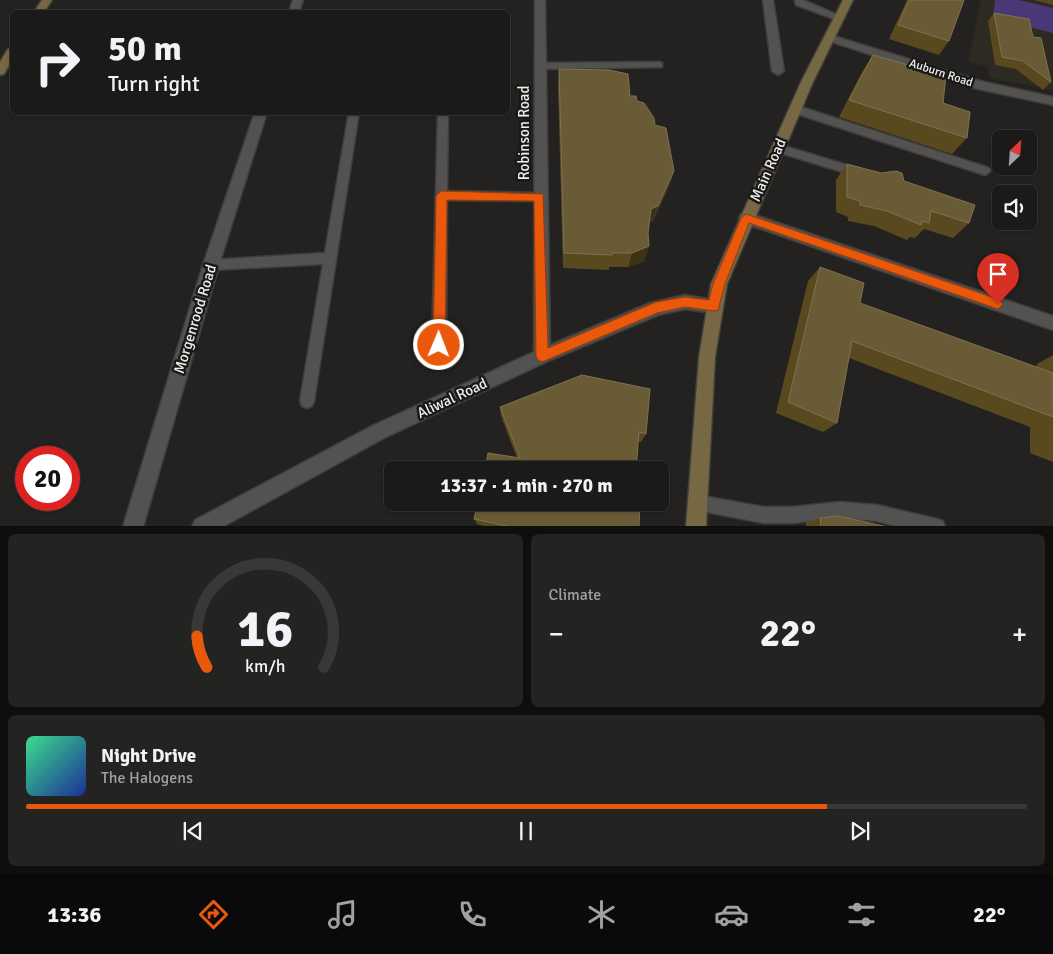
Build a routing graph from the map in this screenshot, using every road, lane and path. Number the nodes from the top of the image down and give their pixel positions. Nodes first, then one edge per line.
1 (540, 0) edge
2 (768, 0) edge
3 (799, 0) edge
4 (848, 0) edge
5 (840, 18) junction
6 (830, 38) junction
7 (10, 55) edge
8 (659, 64) dead end
9 (540, 66) junction
10 (0, 71) edge
11 (778, 71) dead end
12 (1053, 101) edge
13 (795, 110) junction
14 (260, 115) edge
15 (354, 115) edge
16 (442, 115) edge
17 (778, 148) junction
18 (984, 171) dead end
19 (869, 176) edge
20 (441, 196) junction
21 (540, 197) junction
22 (746, 218) junction
23 (330, 258) junction
24 (211, 265) junction
25 (714, 306) junction
26 (1053, 323) edge
27 (439, 345) dead end
28 (542, 356) junction
29 (307, 401) dead end
30 (697, 502) junction
31 (792, 521) edge
32 (133, 526) edge
33 (202, 526) edge
34 (696, 526) edge
35 (937, 526) edge

1 - 9 street, Robinson Road
2 - 11 street
3 - 5 lane
4 - 5 main road, Main Road
5 - 6 main road, Main Road
6 - 12 street, Auburn Road
6 - 13 main road, Main Road
7 - 10 main road
8 - 9 lane
9 - 21 street, Robinson Road
13 - 17 main road, Main Road
13 - 18 lane
14 - 24 street, Morgenrood Road
15 - 23 lane
16 - 20 lane
17 - 19 lane
17 - 22 main road, Main Road
20 - 21 lane
20 - 27 lane
21 - 28 street, Robinson Road
22 - 25 main road, Main Road
22 - 26 street
23 - 24 lane
23 - 29 lane
24 - 32 street, Morgenrood Road
25 - 28 street, Aliwal Road
25 - 30 main road, Main Road
28 - 33 street, Aliwal Road
30 - 31 lane
30 - 34 main road, Main Road
31 - 35 lane

